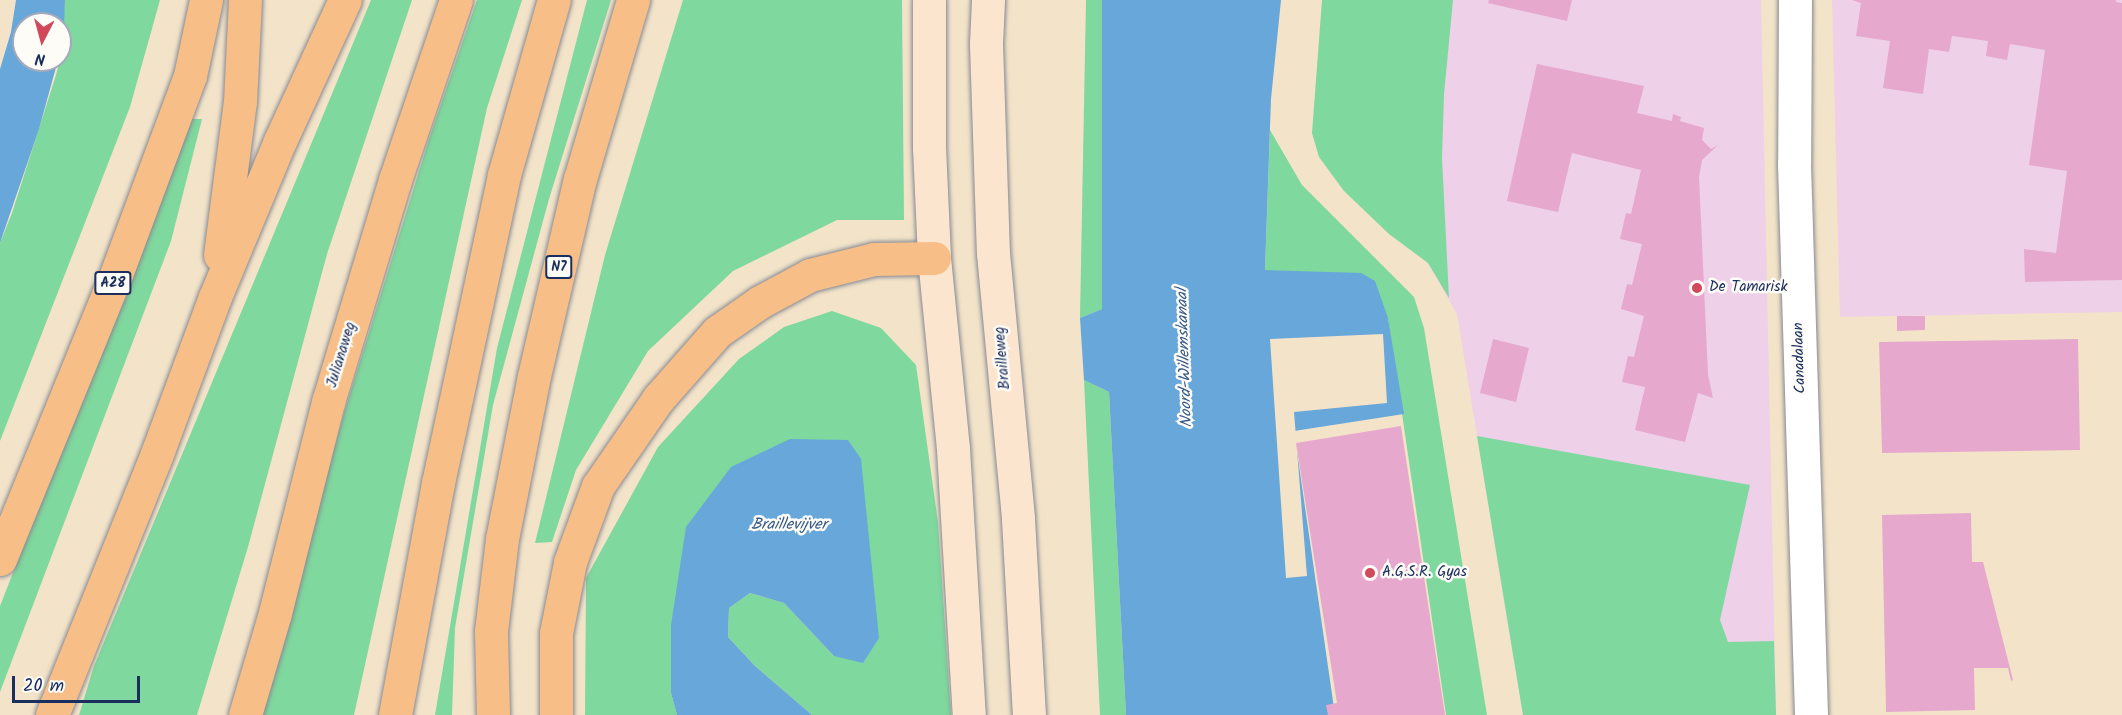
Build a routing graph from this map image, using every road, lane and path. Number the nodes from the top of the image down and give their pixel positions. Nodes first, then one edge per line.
1 (206, 0) edge
2 (245, 0) edge
3 (345, 0) edge
4 (456, 0) edge
5 (554, 0) edge
6 (633, 0) edge
7 (929, 0) edge
8 (988, 0) edge
9 (1795, 0) edge
10 (934, 258) junction
11 (215, 297) junction
12 (0, 559) edge
13 (52, 715) edge
14 (245, 715) edge
15 (395, 715) edge
16 (493, 715) edge
17 (556, 715) edge
18 (969, 715) edge
19 (1029, 715) edge
20 (1811, 715) edge

1 - 12 highway, A28
2 - 11 highway
3 - 11 highway
4 - 14 highway, Julianaweg
5 - 15 highway
6 - 16 highway, N7
7 - 10 main road
8 - 19 main road, Brailleweg
9 - 20 street, Canadalaan
10 - 17 highway
10 - 18 main road
11 - 13 highway

